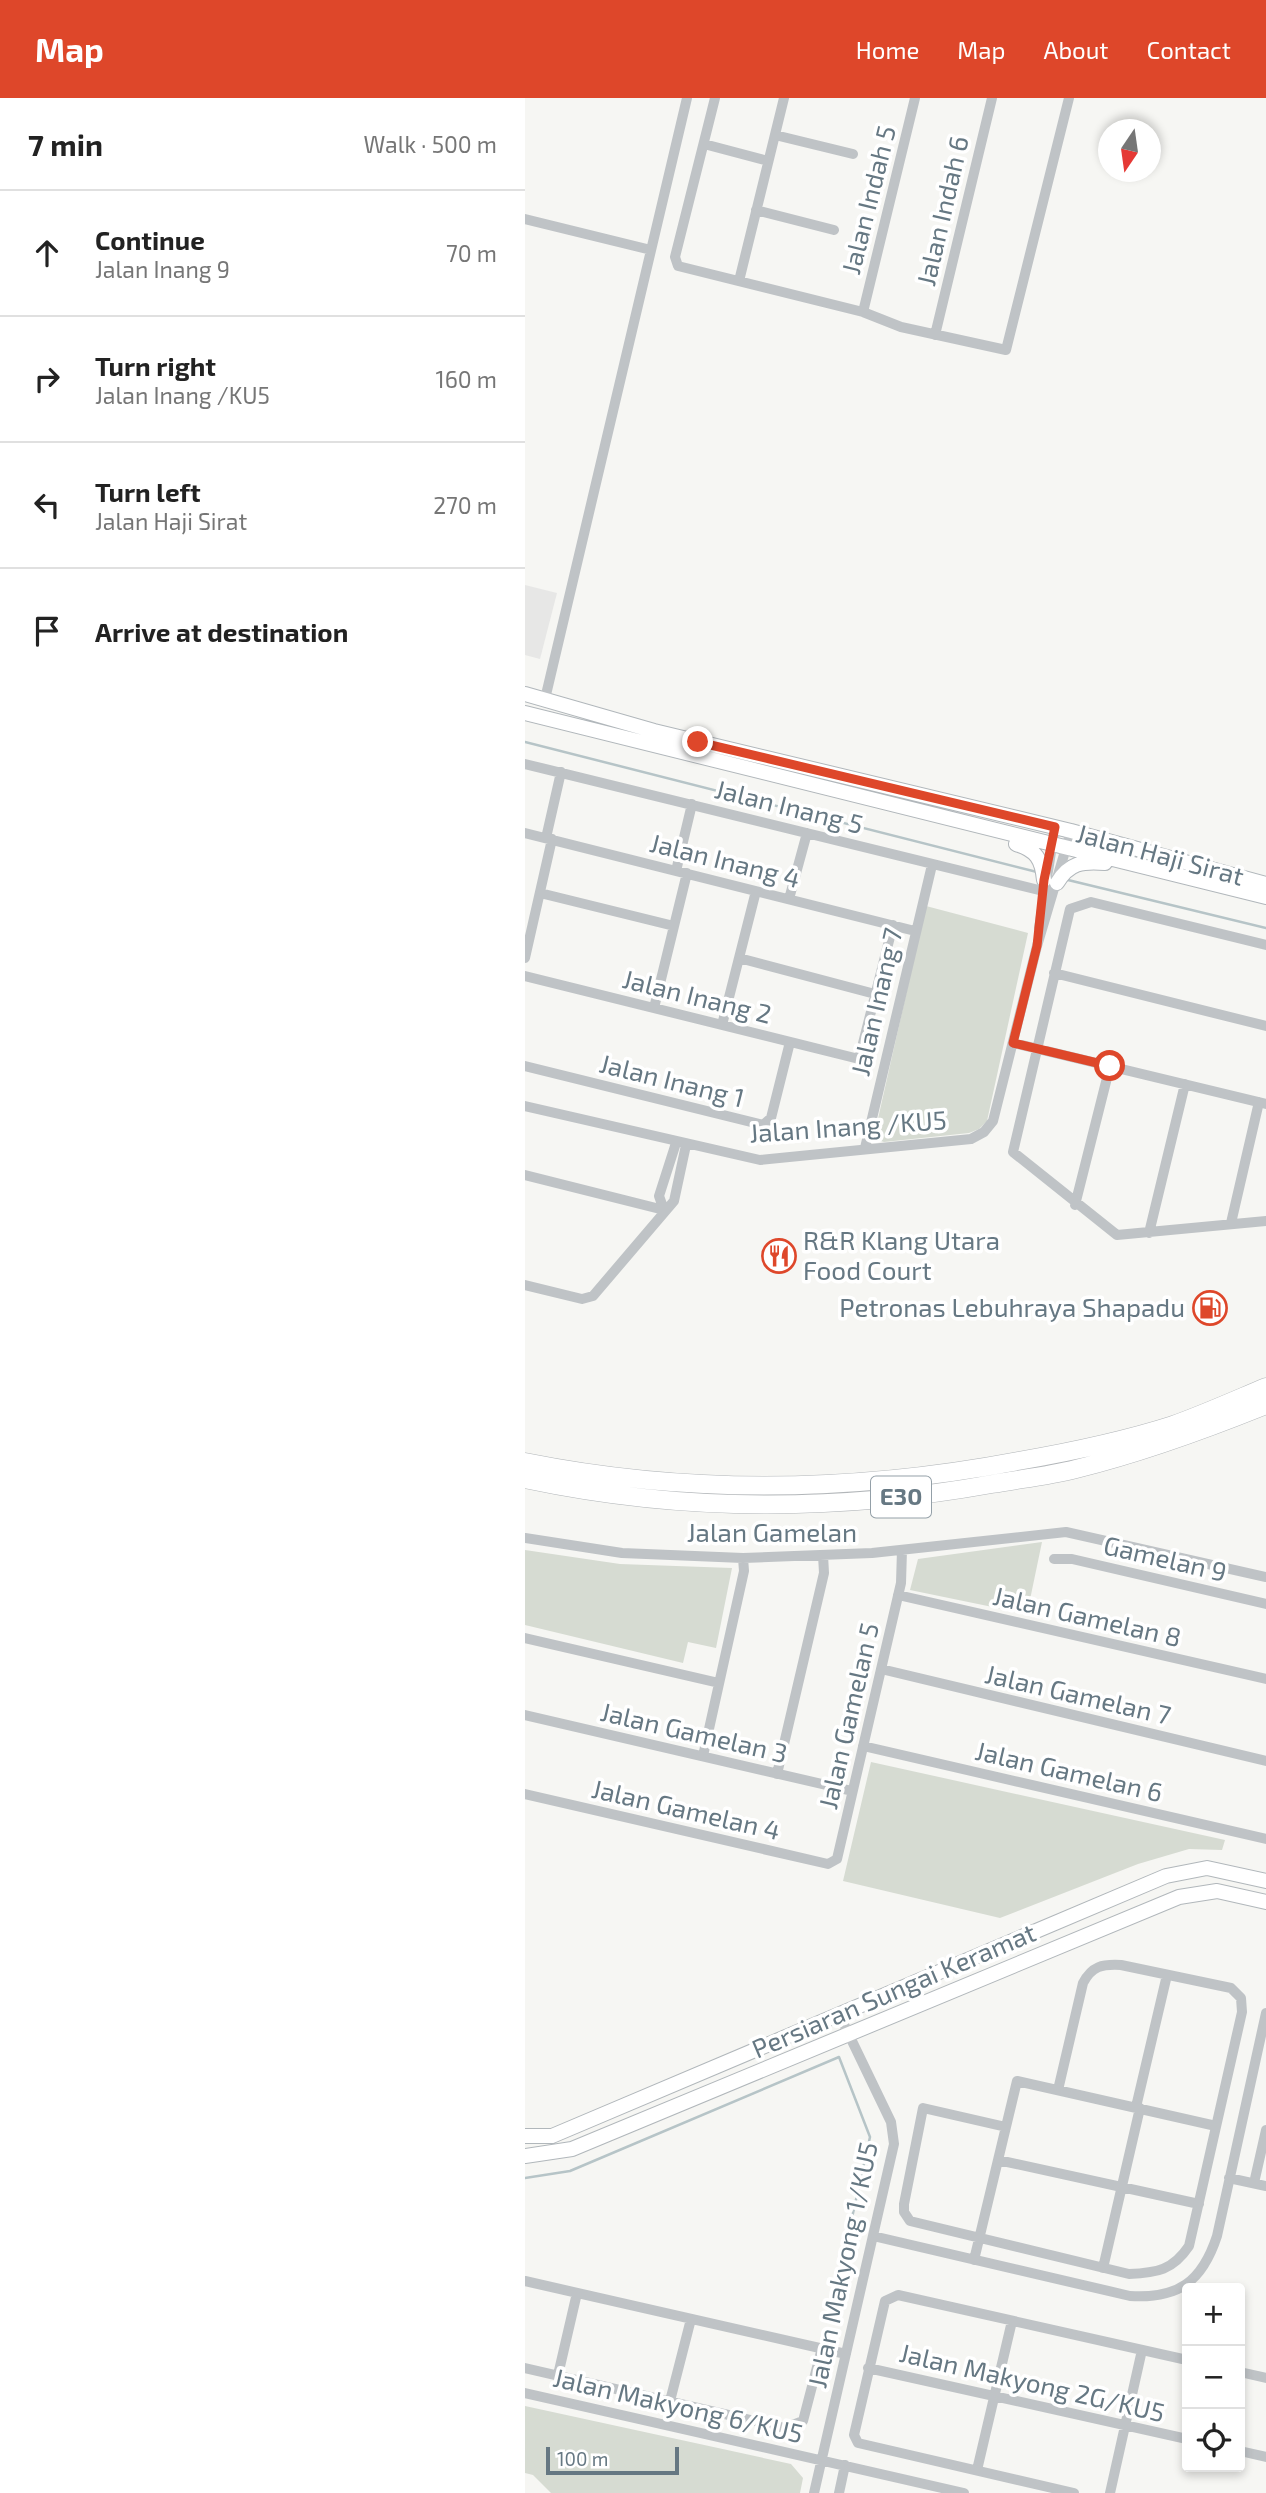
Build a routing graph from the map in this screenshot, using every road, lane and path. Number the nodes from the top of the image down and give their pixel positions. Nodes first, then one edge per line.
1 (687, 98) edge
2 (715, 98) edge
3 (784, 98) edge
4 (915, 98) edge
5 (992, 98) edge
6 (1069, 98) edge
7 (775, 135) junction
8 (704, 144) junction
9 (853, 154) dead end
10 (768, 161) junction
11 (757, 209) junction
12 (525, 219) edge
13 (834, 230) dead end
14 (651, 250) junction
15 (739, 281) junction
16 (863, 312) junction
17 (935, 335) junction
18 (525, 694) edge
19 (545, 699) junction
20 (525, 715) edge
21 (525, 764) edge
22 (561, 772) junction
23 (692, 804) junction
24 (921, 811) junction
25 (1055, 827) junction
26 (1071, 831) junction
27 (525, 833) edge
28 (807, 833) junction
29 (549, 839) junction
30 (1059, 846) junction
31 (1131, 864) junction
32 (932, 865) junction
33 (1063, 869) junction
34 (681, 872) junction
35 (1047, 877) junction
36 (1199, 880) junction
37 (1266, 884) edge
38 (756, 891) junction
39 (540, 893) junction
40 (1266, 897) edge
41 (789, 899) junction
42 (1266, 904) edge
43 (893, 925) junction
44 (674, 926) junction
45 (915, 931) junction
46 (1266, 945) edge
47 (1037, 946) junction
48 (525, 958) edge
49 (739, 958) junction
50 (1054, 972) junction
51 (525, 976) edge
52 (875, 994) junction
53 (654, 1008) junction
54 (722, 1025) junction
55 (1266, 1026) edge
56 (790, 1042) junction
57 (1013, 1043) junction
58 (1036, 1048) junction
59 (525, 1066) edge
60 (1110, 1066) junction
61 (1185, 1084) junction
62 (1263, 1103) edge
63 (525, 1106) edge
64 (681, 1144) junction
65 (865, 1148) junction
66 (525, 1175) edge
67 (1075, 1205) junction
68 (664, 1210) junction
69 (1266, 1221) edge
70 (1231, 1223) junction
71 (1149, 1233) junction
72 (525, 1285) edge
73 (1266, 1387) edge
74 (1266, 1405) edge
75 (525, 1462) edge
76 (525, 1479) edge
77 (525, 1538) edge
78 (902, 1550) junction
79 (823, 1555) junction
80 (743, 1558) junction
81 (1054, 1559) dead end
82 (1266, 1577) edge
83 (898, 1595) junction
84 (1266, 1604) edge
85 (525, 1638) edge
86 (881, 1669) junction
87 (1266, 1679) edge
88 (719, 1683) junction
89 (525, 1715) edge
90 (863, 1746) junction
91 (703, 1756) junction
92 (1266, 1760) edge
93 (777, 1774) junction
94 (852, 1791) junction
95 (525, 1794) edge
96 (1266, 1839) edge
97 (837, 1859) joint
98 (1266, 1881) edge
99 (1266, 1902) edge
100 (1167, 1975) junction
101 (1266, 2013) edge
102 (839, 2014) junction
103 (851, 2034) junction
104 (1058, 2090) junction
105 (1138, 2108) junction
106 (1216, 2126) junction
107 (1006, 2127) junction
108 (1266, 2130) edge
109 (525, 2136) edge
110 (525, 2156) edge
111 (997, 2160) junction
112 (1229, 2178) junction
113 (1254, 2183) junction
114 (1266, 2186) edge
115 (1121, 2187) junction
116 (1199, 2204) junction
117 (873, 2236) junction
118 (979, 2238) junction
119 (974, 2260) junction
120 (1103, 2268) junction
121 (525, 2281) edge
122 (577, 2293) junction
123 (691, 2319) junction
124 (1012, 2321) junction
125 (822, 2348) junction
126 (1142, 2350) junction
127 (846, 2354) junction
128 (1182, 2359) edge
129 (525, 2368) edge
130 (868, 2368) junction
131 (1245, 2373) edge
132 (558, 2375) junction
133 (1266, 2378) edge
134 (525, 2393) edge
135 (995, 2396) junction
136 (670, 2401) junction
137 (1126, 2426) junction
138 (1182, 2438) edge
139 (1245, 2452) edge
140 (1266, 2457) edge
141 (822, 2459) junction
142 (845, 2465) junction
143 (977, 2470) junction
144 (925, 2489) edge
145 (814, 2493) edge
146 (838, 2493) edge
147 (964, 2493) edge
148 (1074, 2493) edge
149 (1110, 2493) edge

1 - 14 street
2 - 8 street
3 - 7 street
4 - 16 street, Jalan Indah 5
5 - 17 street, Jalan Indah 6
6 - 17 street
7 - 9 street
7 - 10 street
8 - 10 street
8 - 15 street
10 - 11 street
11 - 13 street
11 - 15 street
12 - 14 street
14 - 19 street
15 - 16 street
16 - 17 street
18 - 19 main road, Jalan Haji Sirat
19 - 25 main road, Jalan Haji Sirat
20 - 24 main road, Jalan Haji Sirat
21 - 22 street, Jalan Inang 5
22 - 23 street, Jalan Inang 5
22 - 29 street
23 - 28 street, Jalan Inang 5
23 - 34 street
24 - 30 main road, Jalan Haji Sirat
24 - 35 main road
25 - 26 main road, Jalan Haji Sirat
25 - 30 street
26 - 30 street
26 - 37 main road, Jalan Haji Sirat
27 - 29 street, Jalan Inang 4
28 - 32 street, Jalan Inang 5
28 - 41 street
29 - 34 street, Jalan Inang 4
29 - 39 street
30 - 31 main road, Jalan Haji Sirat
30 - 33 street
30 - 35 street, Jalan Inang /KU5
31 - 33 main road
31 - 36 main road, Jalan Haji Sirat
32 - 35 street, Jalan Inang 5
32 - 45 street, Jalan Inang 7
33 - 35 main road
34 - 38 street, Jalan Inang 4
34 - 44 street
35 - 47 street, Jalan Inang /KU5
35 - 47 street, Jalan Inang /KU5
36 - 40 main road, Jalan Haji Sirat
36 - 42 main road
38 - 41 street, Jalan Inang 4
38 - 49 street
39 - 44 street
39 - 48 street
41 - 43 street, Jalan Inang 4
43 - 45 street, Jalan Inang 4
43 - 52 street
44 - 53 street
45 - 65 street, Jalan Inang 7
46 - 50 street
47 - 57 street, Jalan Inang /KU5
49 - 52 street
49 - 54 street
50 - 55 street
50 - 58 street
51 - 53 street, Jalan Inang 2
52 - 56 street, Jalan Inang 2
53 - 54 street, Jalan Inang 2
54 - 56 street, Jalan Inang 2
56 - 59 street, Jalan Inang 1
57 - 58 street
57 - 65 street, Jalan Inang /KU5
58 - 60 street
58 - 67 street
60 - 61 street
60 - 67 street
61 - 62 street
61 - 71 street
62 - 70 street
63 - 64 street, Jalan Inang /KU5
64 - 65 street, Jalan Inang /KU5
64 - 68 street
66 - 68 street
67 - 71 street
68 - 72 street
69 - 70 street
70 - 71 street
73 - 75 highway, E30
74 - 76 highway, E30
77 - 80 street, Jalan Gamelan
78 - 79 street, Jalan Gamelan
78 - 82 street, Jalan Gamelan
78 - 83 street, Jalan Gamelan 5
79 - 80 street, Jalan Gamelan
79 - 93 street
80 - 88 street
81 - 84 street, Gamelan 9
83 - 86 street, Jalan Gamelan 5
83 - 87 street, Jalan Gamelan 8
85 - 88 street
86 - 90 street, Jalan Gamelan 5
86 - 92 street, Jalan Gamelan 7
88 - 91 street
89 - 91 street, Jalan Gamelan 3
90 - 94 street, Jalan Gamelan 5
90 - 96 street, Jalan Gamelan 6
91 - 93 street, Jalan Gamelan 3
93 - 94 street, Jalan Gamelan 3
94 - 97 street, Jalan Gamelan 5
95 - 97 street, Jalan Gamelan 4
98 - 102 main road, Persiaran Sungai Keramat
99 - 103 main road, Persiaran Sungai Keramat
100 - 104 street
100 - 105 street
100 - 106 street
101 - 112 street
102 - 103 street, Jalan Makyong 1/KU5
102 - 109 main road, Persiaran Sungai Keramat
103 - 110 main road, Persiaran Sungai Keramat
103 - 117 street, Jalan Makyong 1/KU5
104 - 105 street
104 - 107 street
105 - 106 street
105 - 115 street
106 - 116 street
107 - 111 street
107 - 118 street
108 - 113 street
111 - 115 street
111 - 118 street
112 - 113 street
112 - 119 street
113 - 114 street
115 - 116 street
115 - 120 street
116 - 120 street
117 - 119 street
117 - 127 street, Jalan Makyong 1/KU5
118 - 119 street
118 - 120 street
121 - 122 street
122 - 123 street
122 - 132 street
123 - 125 street
123 - 136 street
124 - 126 street
124 - 130 street
124 - 135 street
125 - 127 street
125 - 136 street
126 - 128 street
126 - 137 street
127 - 141 street, Jalan Makyong 1/KU5
129 - 132 street
130 - 135 street, Jalan Makyong 2G/KU5
130 - 143 street
131 - 133 street
132 - 136 street
134 - 141 street, Jalan Makyong 6/KU5
135 - 137 street, Jalan Makyong 2G/KU5
135 - 143 street
137 - 138 street, Jalan Makyong 2G/KU5
137 - 149 street
139 - 140 street
141 - 142 street, Jalan Makyong 6/KU5
141 - 145 street, Jalan Makyong 1/KU5
142 - 144 street, Jalan Makyong 6/KU5
142 - 146 street
143 - 148 street
144 - 147 street, Jalan Makyong 6/KU5

